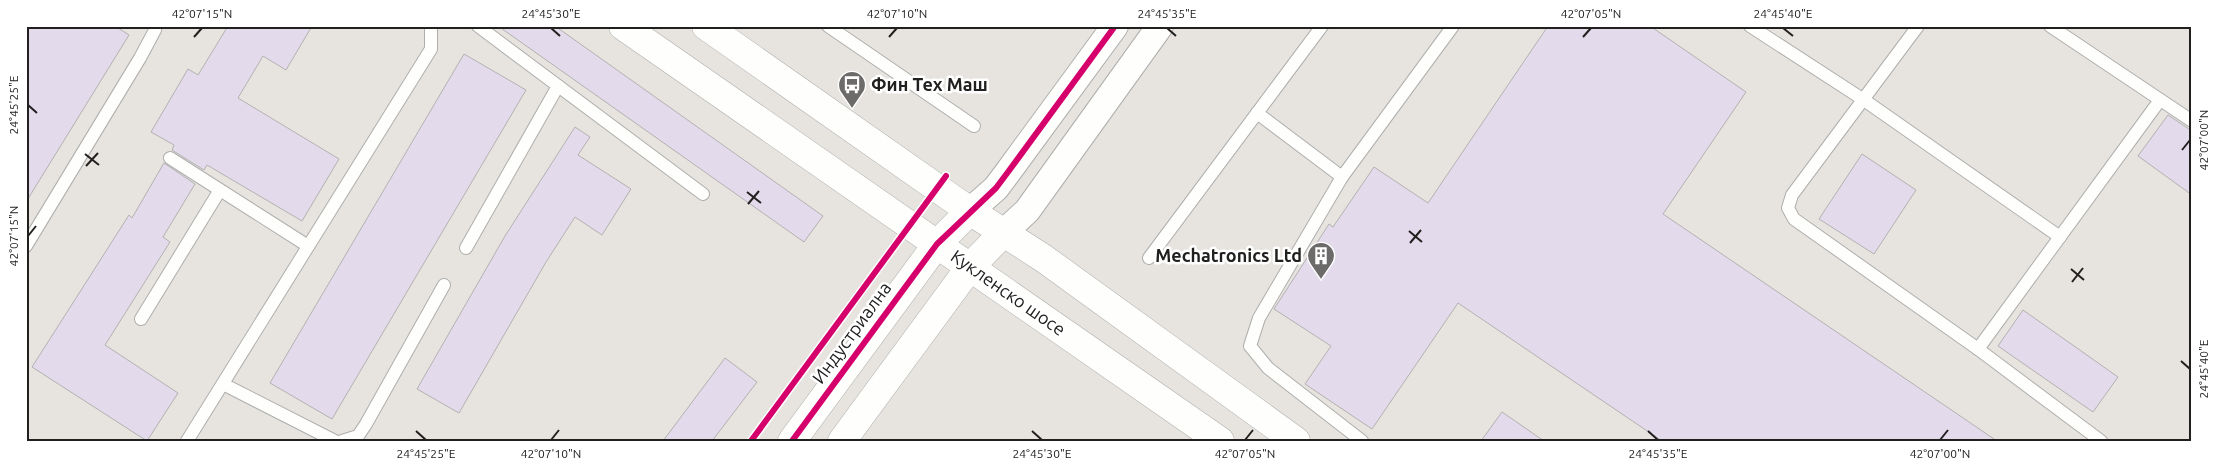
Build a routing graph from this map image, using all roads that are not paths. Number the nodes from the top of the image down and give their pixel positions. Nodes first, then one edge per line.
1 (155, 26) edge
2 (432, 26) edge
3 (478, 26) edge
4 (624, 26) edge
5 (706, 26) edge
6 (828, 26) edge
7 (1115, 26) edge
8 (1160, 26) edge
9 (1322, 26) edge
10 (1453, 26) edge
11 (1750, 26) edge
12 (1918, 26) edge
13 (2050, 26) edge
14 (558, 86) junction
15 (1864, 100) junction
16 (2160, 100) junction
17 (1257, 113) junction
18 (2192, 121) edge
19 (974, 126) dead end
20 (170, 158) dead end
21 (1342, 177) junction
22 (220, 190) junction
23 (703, 194) dead end
24 (970, 210) junction
25 (1003, 233) junction
26 (2060, 237) junction
27 (937, 244) junction
28 (26, 246) edge
29 (308, 246) junction
30 (466, 248) dead end
31 (1149, 258) dead end
32 (970, 267) junction
33 (444, 285) dead end
34 (141, 319) dead end
35 (1978, 349) junction
36 (223, 384) junction
37 (187, 441) edge
38 (335, 441) edge
39 (342, 441) edge
40 (792, 441) edge
41 (842, 441) edge
42 (1220, 441) edge
43 (1296, 441) edge
44 (1362, 441) edge
45 (2101, 441) edge

1 - 28 lane
2 - 29 lane
3 - 14 lane
4 - 27 main road, Кукленско шосе
5 - 24 main road
6 - 19 lane
7 - 24 street
8 - 25 street
9 - 17 lane
10 - 21 lane
11 - 15 lane
12 - 15 lane
13 - 16 lane
14 - 23 lane
14 - 30 lane
15 - 26 lane
15 - 35 lane
16 - 18 lane
16 - 26 lane
17 - 21 lane
17 - 31 lane
20 - 22 lane
21 - 44 lane
22 - 29 lane
22 - 34 lane
24 - 25 main road
24 - 27 main road, Индустриална
25 - 32 main road
25 - 43 main road
26 - 35 lane
27 - 32 main road, Кукленско шосе
27 - 40 main road, Индустриална
29 - 36 lane
32 - 41 main road
32 - 42 main road, Кукленско шосе
33 - 39 lane
35 - 45 lane
36 - 37 lane
36 - 38 lane

